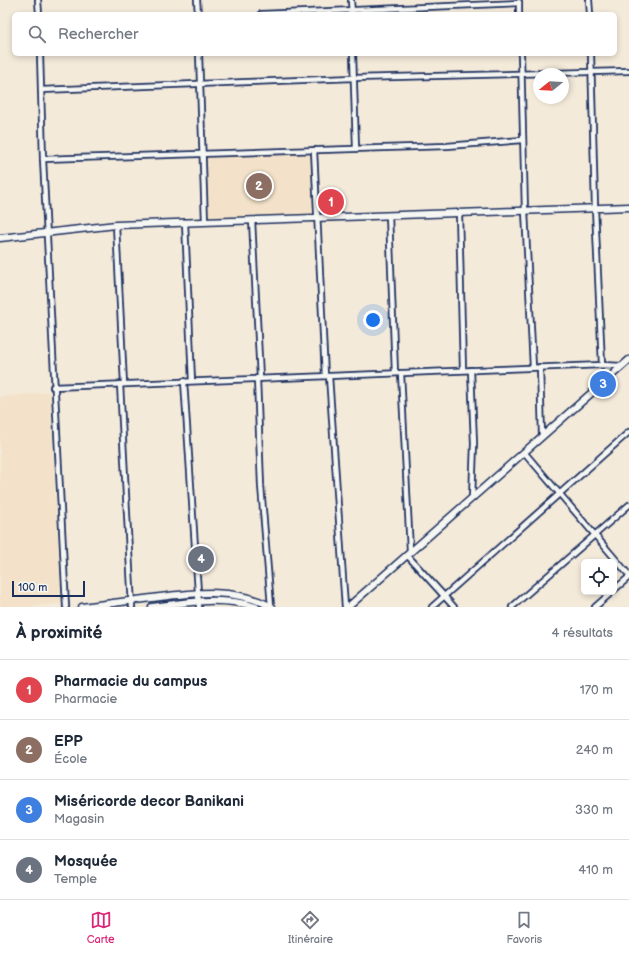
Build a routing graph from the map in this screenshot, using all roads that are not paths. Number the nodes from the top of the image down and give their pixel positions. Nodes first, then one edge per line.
1 (38, 0) edge
2 (198, 0) edge
3 (351, 0) edge
4 (589, 0) edge
5 (519, 2) edge
6 (39, 12) edge
7 (198, 12) edge
8 (352, 12) edge
9 (590, 12) edge
10 (40, 56) edge
11 (199, 56) edge
12 (353, 56) edge
13 (521, 56) edge
14 (591, 56) edge
15 (592, 71) junction
16 (629, 71) edge
17 (521, 73) junction
18 (354, 78) junction
19 (200, 84) junction
20 (41, 90) junction
21 (523, 140) junction
22 (356, 148) junction
23 (314, 150) junction
24 (203, 153) junction
25 (43, 159) junction
26 (629, 207) edge
27 (595, 208) junction
28 (525, 211) junction
29 (459, 213) junction
30 (389, 215) junction
31 (318, 218) junction
32 (252, 220) junction
33 (185, 222) junction
34 (205, 222) junction
35 (116, 225) junction
36 (47, 232) junction
37 (0, 238) edge
38 (629, 360) edge
39 (602, 365) junction
40 (622, 366) junction
41 (533, 367) junction
42 (540, 367) junction
43 (464, 370) junction
44 (471, 370) junction
45 (395, 373) junction
46 (401, 373) junction
47 (327, 376) junction
48 (259, 378) junction
49 (184, 381) junction
50 (192, 381) junction
51 (122, 384) junction
52 (54, 387) junction
53 (629, 432) edge
54 (542, 436) junction
55 (524, 452) junction
56 (560, 494) junction
57 (472, 498) junction
58 (629, 505) edge
59 (595, 535) junction
60 (408, 553) junction
61 (629, 576) edge
62 (617, 587) edge
63 (198, 592) junction
64 (609, 595) edge
65 (444, 596) junction
66 (132, 604) edge
67 (199, 604) edge
68 (66, 607) edge
69 (82, 607) edge
70 (152, 607) edge
71 (256, 607) edge
72 (271, 607) edge
73 (345, 607) edge
74 (348, 607) edge
75 (432, 607) edge
76 (454, 607) edge
77 (512, 607) edge
78 (595, 607) edge

1 - 6 street
2 - 7 street
3 - 8 street
4 - 9 street
5 - 8 street
10 - 20 street
11 - 19 street
12 - 18 street
13 - 17 street
14 - 15 street
15 - 16 street
15 - 17 street
15 - 27 street
17 - 18 street
17 - 21 street
18 - 19 street
18 - 22 street
19 - 20 street
19 - 24 street
20 - 25 street
21 - 22 street
21 - 28 street
22 - 23 street
23 - 24 street
23 - 31 street
24 - 25 street
24 - 34 street
25 - 36 street
26 - 27 street
27 - 28 street
27 - 39 street
28 - 29 street
28 - 41 street
29 - 30 street
29 - 43 street
30 - 31 street
30 - 45 street
31 - 32 street
31 - 47 street
32 - 34 street
32 - 48 street
33 - 34 street
33 - 35 street
33 - 50 street
35 - 36 street
35 - 51 street
36 - 37 street
36 - 52 street
38 - 40 street
39 - 40 street
39 - 42 street
40 - 54 street
41 - 42 street
41 - 44 street
42 - 54 street
43 - 44 street
43 - 46 street
44 - 57 street
45 - 46 street
45 - 47 street
46 - 60 street
47 - 48 street
47 - 73 street
48 - 50 street
48 - 72 street
49 - 50 street
49 - 51 street
49 - 63 street
51 - 52 street
51 - 66 street
52 - 68 street
53 - 56 street
54 - 55 street
55 - 56 street
55 - 57 street
56 - 59 street
56 - 65 street
57 - 60 street
58 - 59 street
59 - 61 street
59 - 77 street
60 - 65 street
60 - 74 street
61 - 62 street
63 - 66 street
63 - 67 street
63 - 72 street
64 - 78 street
65 - 75 street
65 - 76 street
66 - 69 street
67 - 70 street
67 - 71 street

